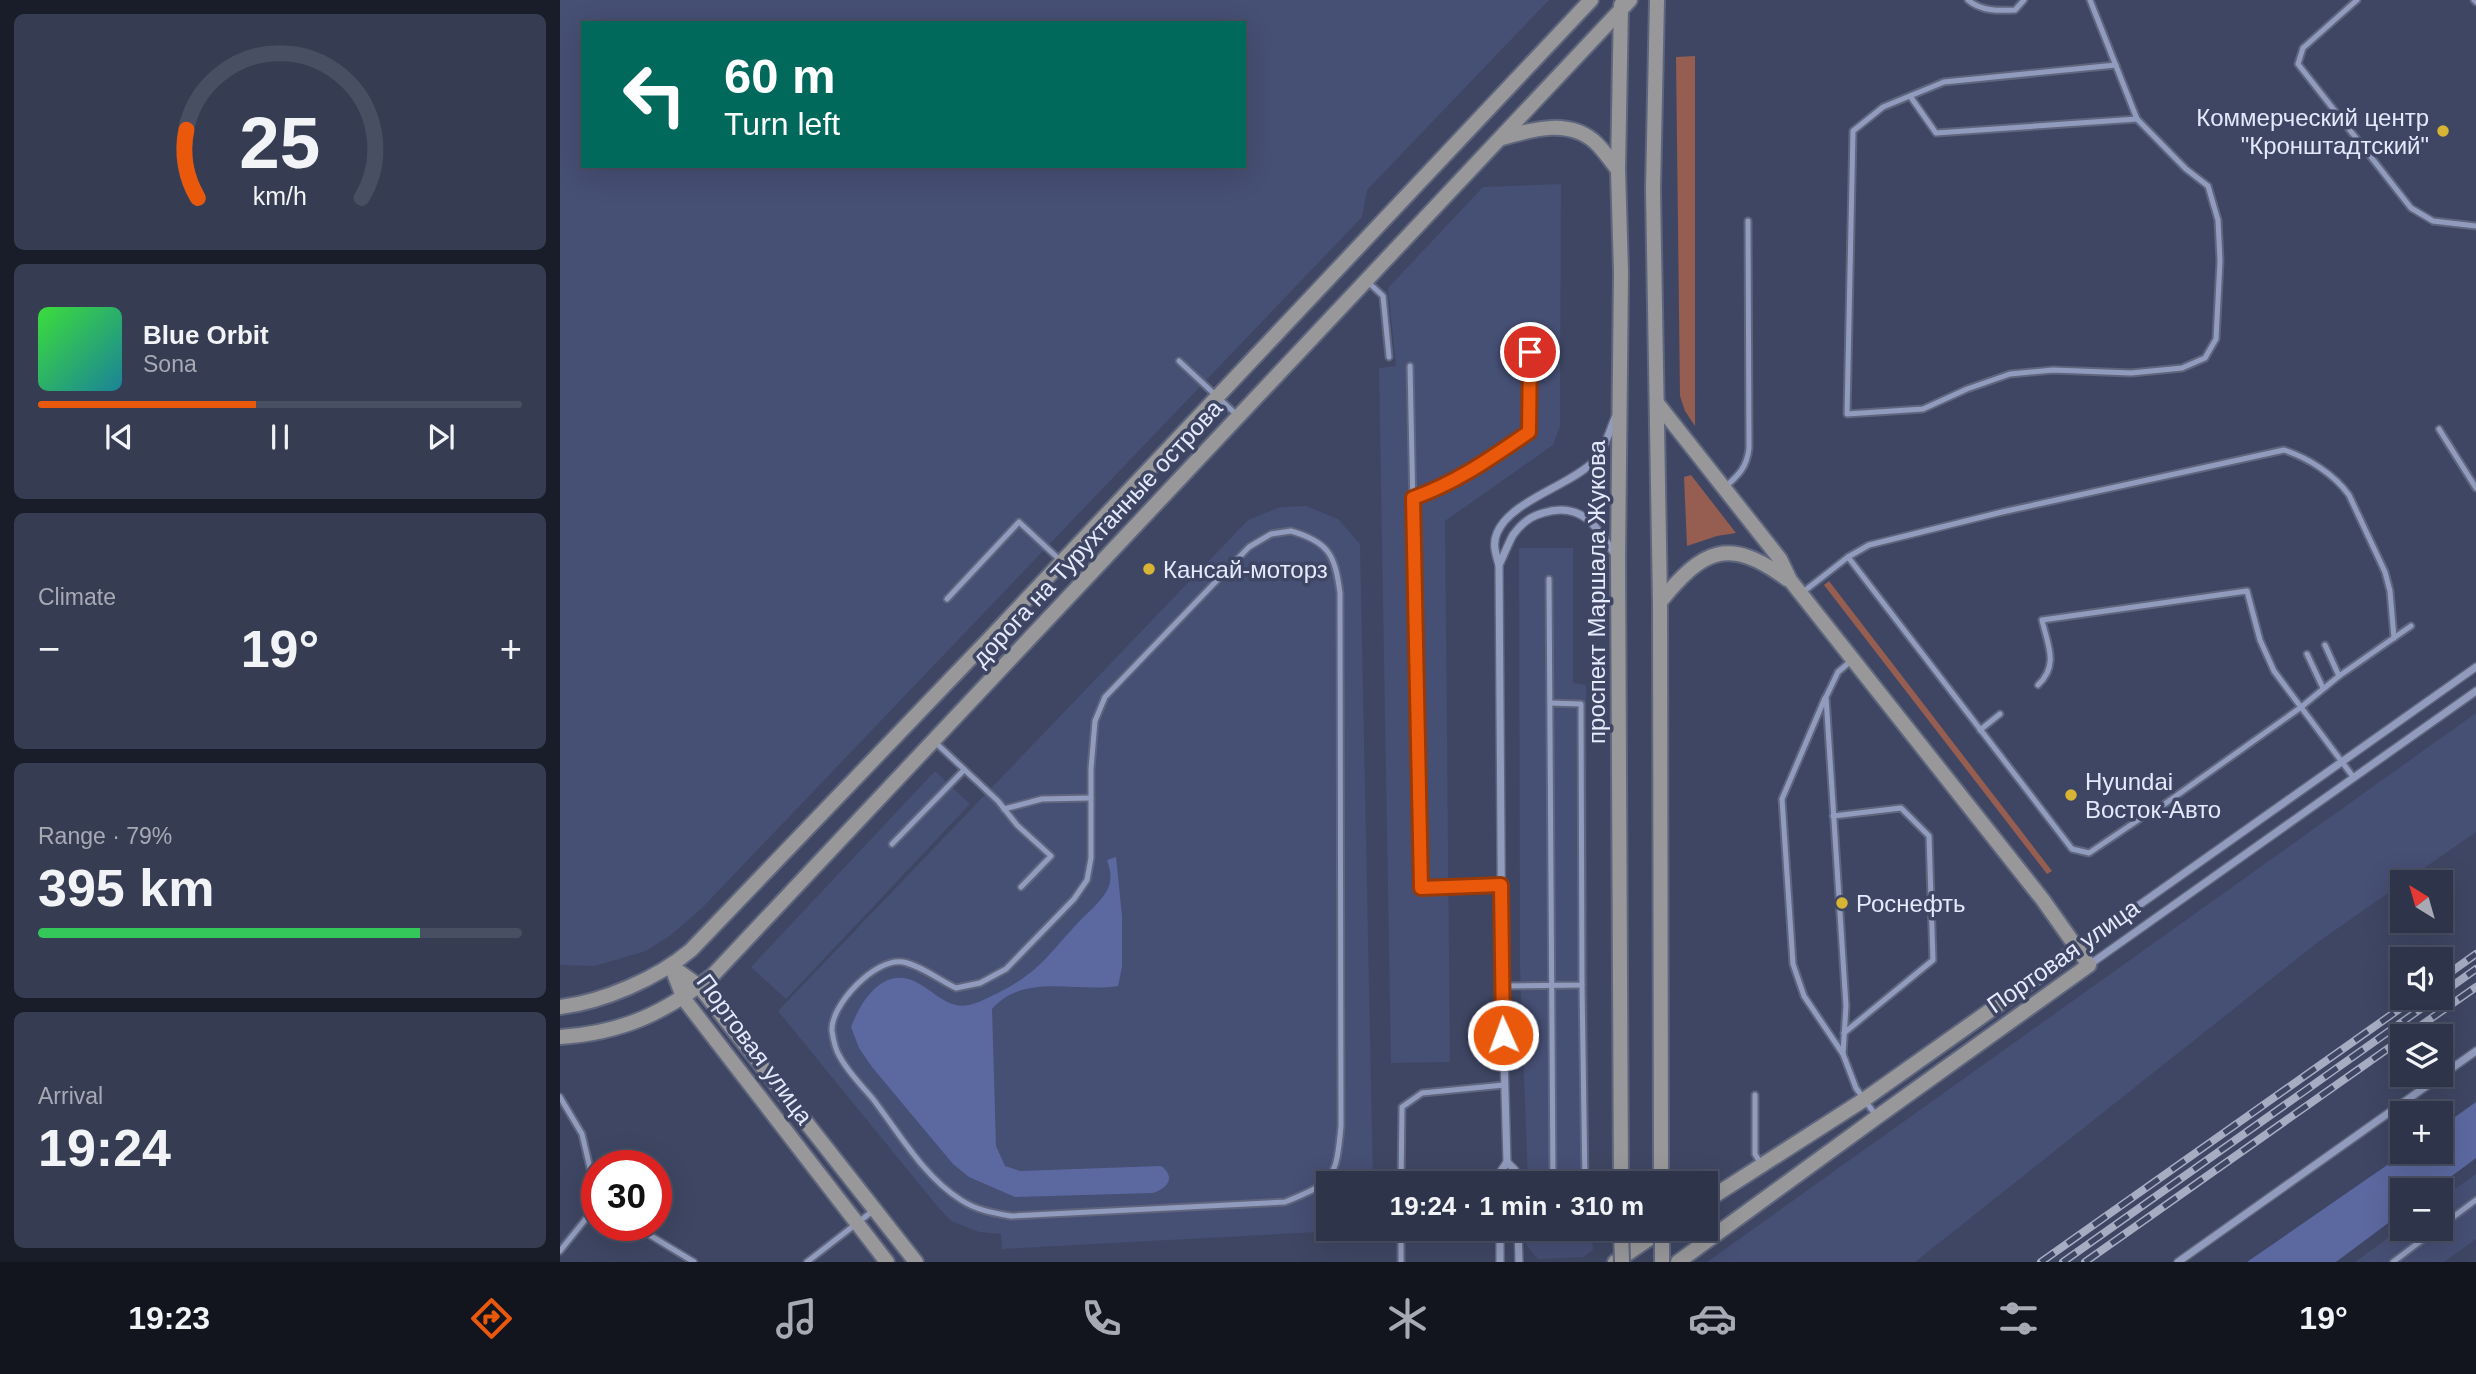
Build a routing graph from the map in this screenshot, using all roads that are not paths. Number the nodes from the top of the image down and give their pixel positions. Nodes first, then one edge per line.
1 (1591, 0) edge
2 (1657, 0) edge
3 (1968, 0) edge
4 (2024, 0) edge
5 (2090, 0) edge
6 (2357, 0) edge
7 (1624, 3) edge
8 (2116, 65) junction
9 (1910, 96) junction
10 (2137, 119) junction
11 (1501, 139) junction
12 (1618, 170) junction
13 (1748, 221) dead end
14 (2476, 226) edge
15 (1366, 280) junction
16 (1530, 352) dead end
17 (1389, 357) dead end
18 (1179, 361) dead end
19 (1410, 366) dead end
20 (1217, 396) junction
21 (1657, 403) junction
22 (1618, 411) junction
23 (1238, 416) junction
24 (2440, 429) dead end
25 (1724, 488) junction
26 (2476, 488) edge
27 (1413, 498) junction
28 (1848, 557) junction
29 (1618, 559) junction
30 (1062, 562) junction
31 (1499, 565) junction
32 (1549, 579) dead end
33 (1790, 580) junction
34 (1800, 594) junction
35 (947, 599) dead end
36 (1660, 602) junction
37 (2411, 626) dead end
38 (2394, 638) junction
39 (2325, 645) dead end
40 (2307, 654) dead end
41 (1852, 660) junction
42 (2476, 667) edge
43 (2339, 676) junction
44 (2038, 685) dead end
45 (2323, 688) junction
46 (2476, 691) edge
47 (1826, 697) junction
48 (1550, 703) junction
49 (2301, 708) junction
50 (2000, 714) dead end
51 (1980, 730) junction
52 (933, 741) junction
53 (2341, 762) junction
54 (964, 770) junction
55 (2354, 778) junction
56 (1091, 798) junction
57 (2159, 808) dead end
58 (1004, 809) junction
59 (2150, 812) dead end
60 (1833, 816) junction
61 (892, 844) dead end
62 (1501, 885) junction
63 (1021, 887) dead end
64 (2077, 949) junction
65 (2089, 965) junction
66 (671, 967) junction
67 (1552, 985) junction
68 (1582, 985) junction
69 (699, 986) junction
70 (1502, 986) junction
71 (684, 999) junction
72 (560, 1007) edge
73 (1844, 1033) junction
74 (560, 1037) edge
75 (2476, 1051) edge
76 (1843, 1054) junction
77 (1504, 1085) junction
78 (1755, 1095) dead end
79 (560, 1097) edge
80 (1865, 1099) junction
81 (1877, 1117) junction
82 (586, 1150) edge
83 (1507, 1162) junction
84 (1762, 1165) junction
85 (1401, 1171) edge
86 (1501, 1171) edge
87 (1515, 1171) edge
88 (1553, 1171) edge
89 (1585, 1171) edge
90 (1621, 1171) edge
91 (1661, 1171) edge
92 (1718, 1193) edge
93 (2476, 1200) edge
94 (874, 1210) junction
95 (2453, 1217) edge
96 (858, 1223) junction
97 (581, 1225) edge
98 (659, 1241) edge
99 (1401, 1241) edge
100 (1500, 1241) edge
101 (1518, 1241) edge
102 (1621, 1241) edge
103 (1645, 1241) edge
104 (1663, 1241) edge
105 (2421, 1241) edge
106 (560, 1251) edge
107 (694, 1262) edge
108 (807, 1262) edge
109 (887, 1262) edge
110 (916, 1262) edge
111 (1401, 1262) edge
112 (1500, 1262) edge
113 (1519, 1262) edge
114 (1615, 1262) edge
115 (1622, 1262) edge
116 (1662, 1262) edge
117 (1678, 1262) edge
118 (2178, 1262) edge
119 (2393, 1262) edge

1 - 20 street, дорога на Турухтанные острова
2 - 21 street
3 - 4 lane
5 - 8 lane
6 - 14 lane
7 - 11 street, дорога на Турухтанные острова
7 - 12 street, проспект Маршала Жукова
8 - 9 lane
8 - 10 lane
9 - 10 lane
9 - 10 lane
11 - 12 street
11 - 15 street, дорога на Турухтанные острова
12 - 22 street, проспект Маршала Жукова
13 - 25 lane
15 - 17 lane
15 - 23 street, дорога на Турухтанные острова
16 - 27 lane
18 - 20 lane
19 - 27 lane
20 - 23 lane
20 - 30 street, дорога на Турухтанные острова
21 - 25 street
21 - 36 street
22 - 29 street, проспект Маршала Жукова
22 - 31 street
23 - 52 street, дорога на Турухтанные острова
24 - 26 lane
25 - 33 street
27 - 62 lane
28 - 34 lane
28 - 38 lane
28 - 51 lane
29 - 31 street
29 - 90 street, проспект Маршала Жукова
30 - 35 lane
30 - 66 street, дорога на Турухтанные острова
31 - 62 street
32 - 48 lane
33 - 34 street
33 - 36 street
34 - 41 street
36 - 91 street
37 - 38 lane
38 - 43 lane
39 - 43 lane
40 - 45 lane
41 - 47 lane
41 - 64 street
42 - 53 street, Портовая улица
43 - 45 lane
44 - 49 lane
45 - 49 lane
46 - 55 street, Портовая улица
47 - 60 lane
47 - 76 lane
48 - 67 lane
48 - 68 lane
49 - 53 lane
49 - 57 lane
50 - 51 lane
51 - 59 lane
52 - 54 lane
52 - 69 street, дорога на Турухтанные острова
53 - 55 lane
53 - 64 street, Портовая улица
54 - 58 lane
54 - 61 lane
55 - 65 street, Портовая улица
56 - 56 lane
56 - 58 lane
58 - 63 lane
60 - 73 lane
60 - 73 lane
62 - 70 street
64 - 65 street
64 - 80 street, Портовая улица
65 - 81 street, Портовая улица
66 - 69 street, Портовая улица
66 - 71 street, Портовая улица
66 - 72 street, дорога на Турухтанные острова
67 - 68 lane
67 - 70 lane
67 - 88 lane
68 - 89 lane
69 - 71 street, дорога на Турухтанные острова
69 - 94 street, Портовая улица
70 - 77 street
71 - 74 street, дорога на Турухтанные острова
71 - 96 street, Портовая улица
73 - 76 lane
75 - 118 street
76 - 80 lane
77 - 83 street
77 - 85 lane
78 - 84 lane
79 - 82 lane
80 - 81 lane
80 - 84 street, Портовая улица
81 - 117 street, Портовая улица
83 - 86 street
83 - 87 street
84 - 92 street, Портовая улица
93 - 95 lane
94 - 96 lane
94 - 110 street, Портовая улица
96 - 108 lane
96 - 109 street, Портовая улица
97 - 106 lane
98 - 107 lane
99 - 111 lane
100 - 112 street
101 - 113 street
102 - 115 street, bridge
103 - 114 street
104 - 116 street, bridge
105 - 119 lane

